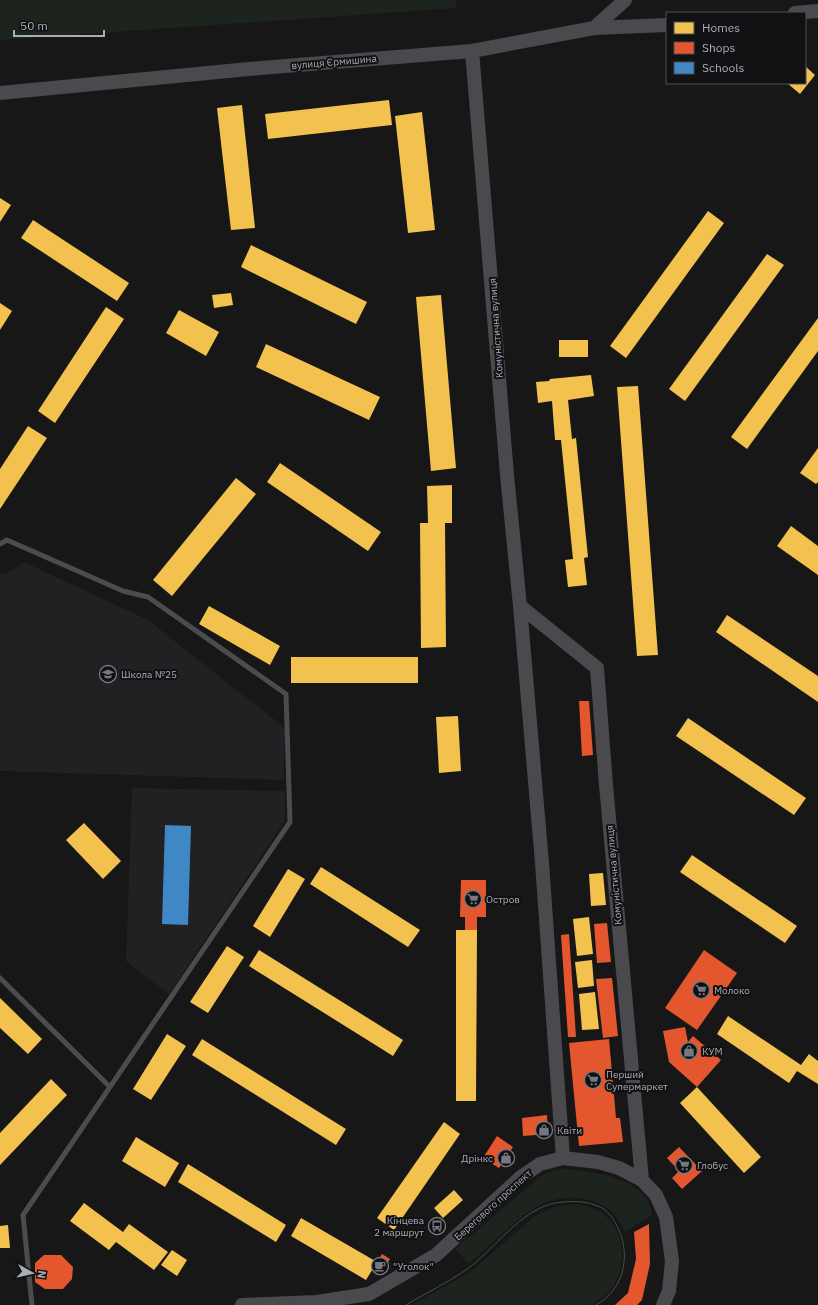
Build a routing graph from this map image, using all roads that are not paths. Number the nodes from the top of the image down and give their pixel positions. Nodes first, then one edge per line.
1 (625, 0) edge
2 (818, 11) edge
3 (806, 12) edge
4 (666, 25) edge
5 (594, 28) junction
6 (472, 51) junction
7 (0, 93) edge
8 (0, 544) edge
9 (520, 606) junction
10 (0, 978) edge
11 (110, 1087) junction
12 (563, 1158) junction
13 (642, 1180) junction
14 (32, 1305) edge
15 (242, 1305) edge
16 (663, 1305) edge

1 - 5 street
2 - 3 street
4 - 5 street, вулиця Єрмишина
5 - 6 street, вулиця Єрмишина
6 - 7 street, вулиця Єрмишина
6 - 9 street, Комуністична вулиця
8 - 11 lane
9 - 12 street, Комуністична вулиця
9 - 13 street, Комуністична вулиця
10 - 11 lane
11 - 14 lane
12 - 13 street, Берегового проспект
12 - 15 street, Берегового проспект
13 - 16 street, Берегового проспект

